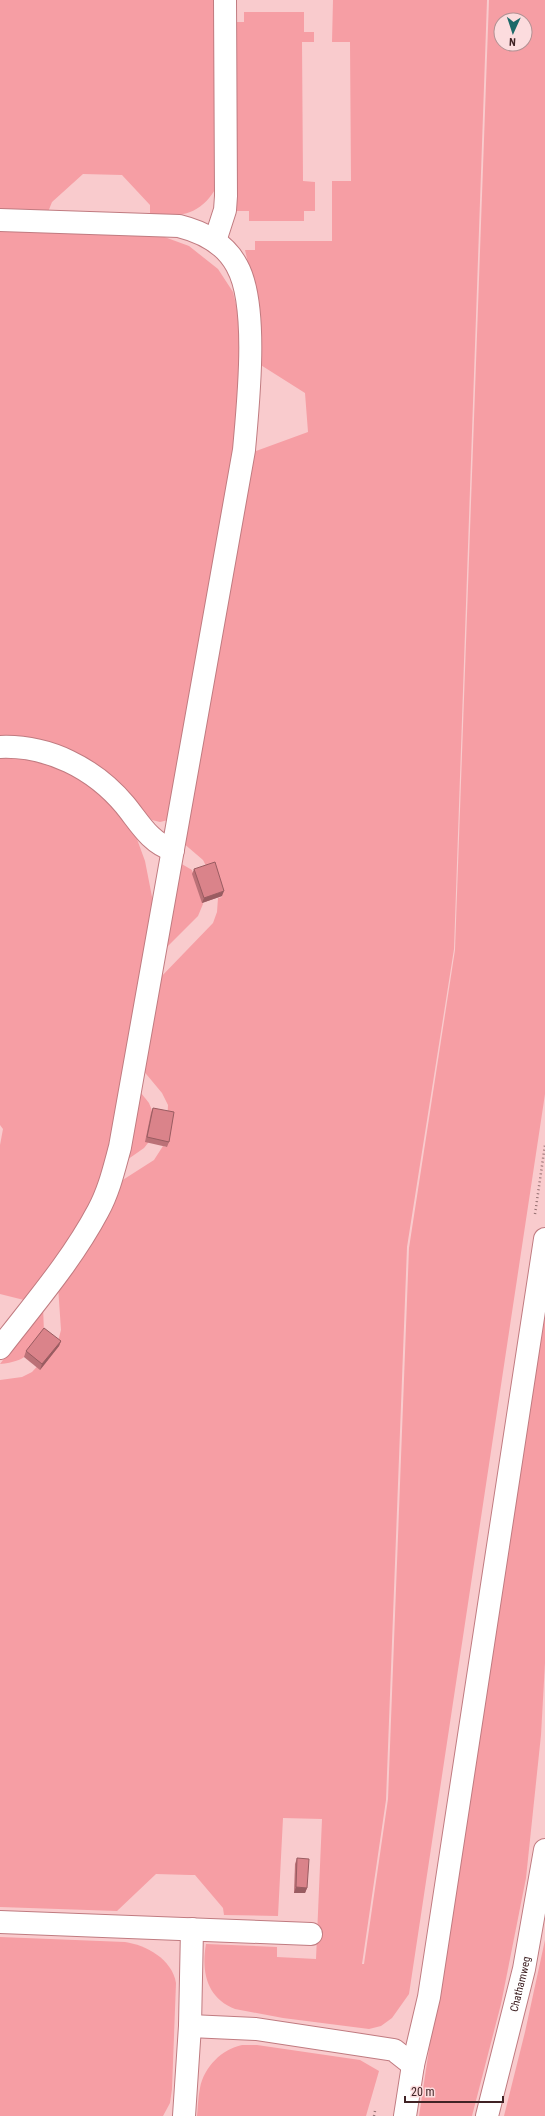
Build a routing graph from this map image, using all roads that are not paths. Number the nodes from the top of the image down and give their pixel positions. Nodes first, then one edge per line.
1 (225, 0) edge
2 (0, 220) edge
3 (215, 241) junction
4 (0, 747) edge
5 (173, 850) junction
6 (545, 1239) edge
7 (2, 1343) edge
8 (545, 1850) edge
9 (0, 1922) edge
10 (192, 1929) junction
11 (311, 1934) dead end
12 (190, 2026) junction
13 (413, 2065) junction
14 (184, 2116) edge
15 (405, 2116) edge
16 (488, 2116) edge

1 - 3 street
2 - 3 street
3 - 5 street
4 - 5 street
5 - 7 street
6 - 13 street
8 - 16 street, Chathamweg
9 - 10 street
10 - 11 street
10 - 12 street
12 - 13 street
12 - 14 street
13 - 15 street

